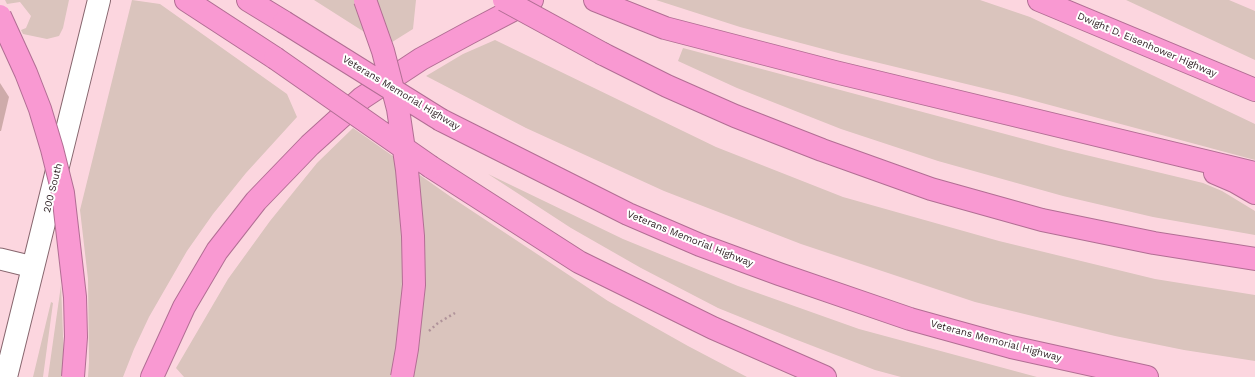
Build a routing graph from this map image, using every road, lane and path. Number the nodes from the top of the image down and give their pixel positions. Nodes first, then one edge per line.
1 (100, 0) edge
2 (186, 0) edge
3 (248, 0) edge
4 (365, 0) edge
5 (504, 0) edge
6 (532, 0) edge
7 (595, 0) edge
8 (1039, 0) edge
9 (0, 16) edge
10 (1247, 86) edge
11 (1100, 136) junction
12 (1255, 173) edge
13 (1255, 193) edge
14 (0, 259) edge
15 (1255, 259) edge
16 (33, 268) junction
17 (6, 377) edge
18 (74, 377) edge
19 (152, 377) edge
20 (402, 377) edge
21 (825, 377) edge
22 (1147, 377) edge

1 - 16 street, 200 South
2 - 21 highway, bridge
3 - 22 highway, Veterans Memorial Highway, bridge
4 - 20 highway, bridge
5 - 15 highway, bridge
6 - 19 highway
7 - 11 highway
8 - 10 highway, Dwight D. Eisenhower Highway
9 - 18 highway, bridge
11 - 12 highway
11 - 13 highway
14 - 16 street
16 - 17 street, 200 South

